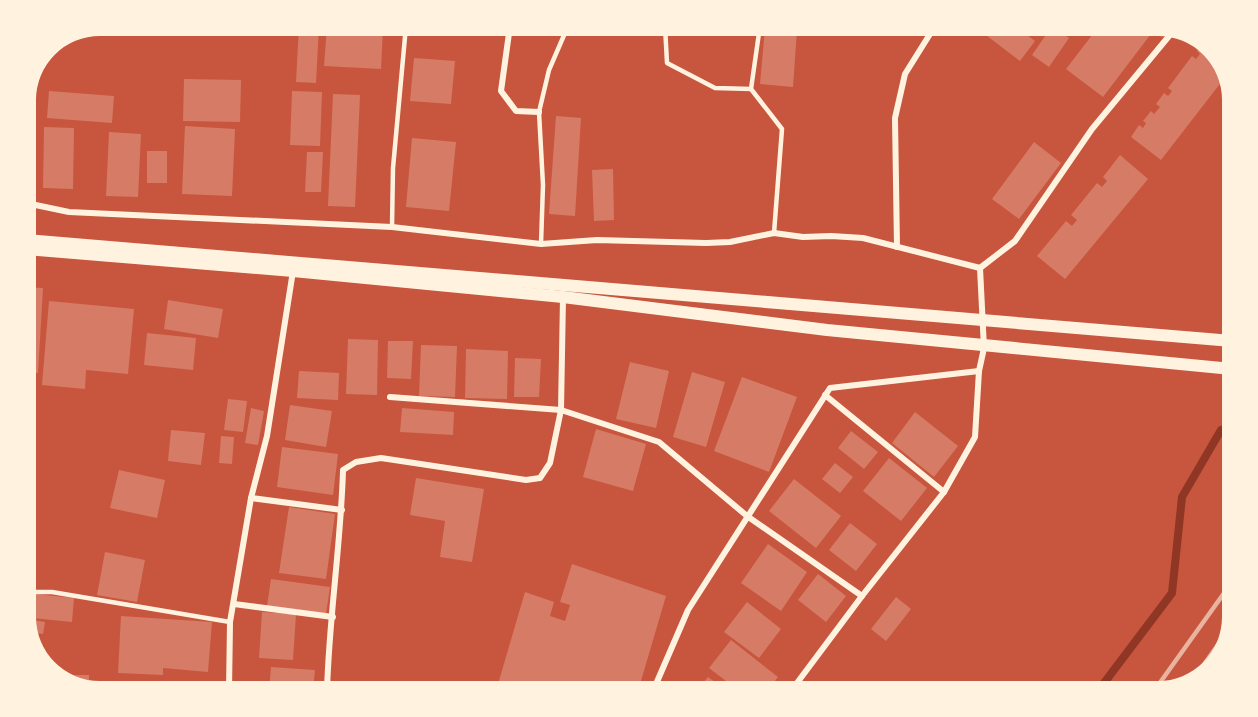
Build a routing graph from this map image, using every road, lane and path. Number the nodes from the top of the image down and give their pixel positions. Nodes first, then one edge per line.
1 (405, 36) edge
2 (509, 36) edge
3 (564, 36) edge
4 (666, 36) edge
5 (759, 36) edge
6 (929, 36) edge
7 (1168, 37) edge
8 (751, 89) junction
9 (539, 112) junction
10 (36, 205) edge
11 (392, 227) junction
12 (774, 233) junction
13 (36, 241) edge
14 (541, 244) junction
15 (897, 247) junction
16 (36, 250) edge
17 (980, 268) junction
18 (293, 271) junction
19 (563, 297) junction
20 (1222, 340) edge
21 (1222, 368) edge
22 (979, 371) junction
23 (825, 395) junction
24 (390, 398) dead end
25 (561, 410) junction
26 (944, 492) junction
27 (251, 498) junction
28 (342, 510) junction
29 (747, 516) junction
30 (36, 592) edge
31 (862, 596) junction
32 (234, 604) junction
33 (333, 617) junction
34 (230, 622) junction
35 (229, 681) edge
36 (327, 681) edge
37 (659, 681) edge
38 (799, 681) edge

1 - 11 lane
2 - 9 street
3 - 9 lane
4 - 8 lane
5 - 8 lane
6 - 15 street
7 - 17 street
8 - 12 lane
9 - 14 lane
10 - 11 street
11 - 14 street
12 - 14 street
12 - 15 street
13 - 20 main road
15 - 17 street
16 - 18 main road
17 - 22 street
18 - 19 main road
18 - 27 street
19 - 21 main road
19 - 25 street
22 - 23 street
22 - 26 street
23 - 26 street
23 - 29 street
24 - 25 street
25 - 28 street
25 - 29 street
26 - 31 street
27 - 28 street
27 - 32 street
28 - 33 street
29 - 31 street
29 - 37 street
30 - 34 lane
31 - 38 street
32 - 33 street
32 - 34 street
33 - 36 street
34 - 35 street

